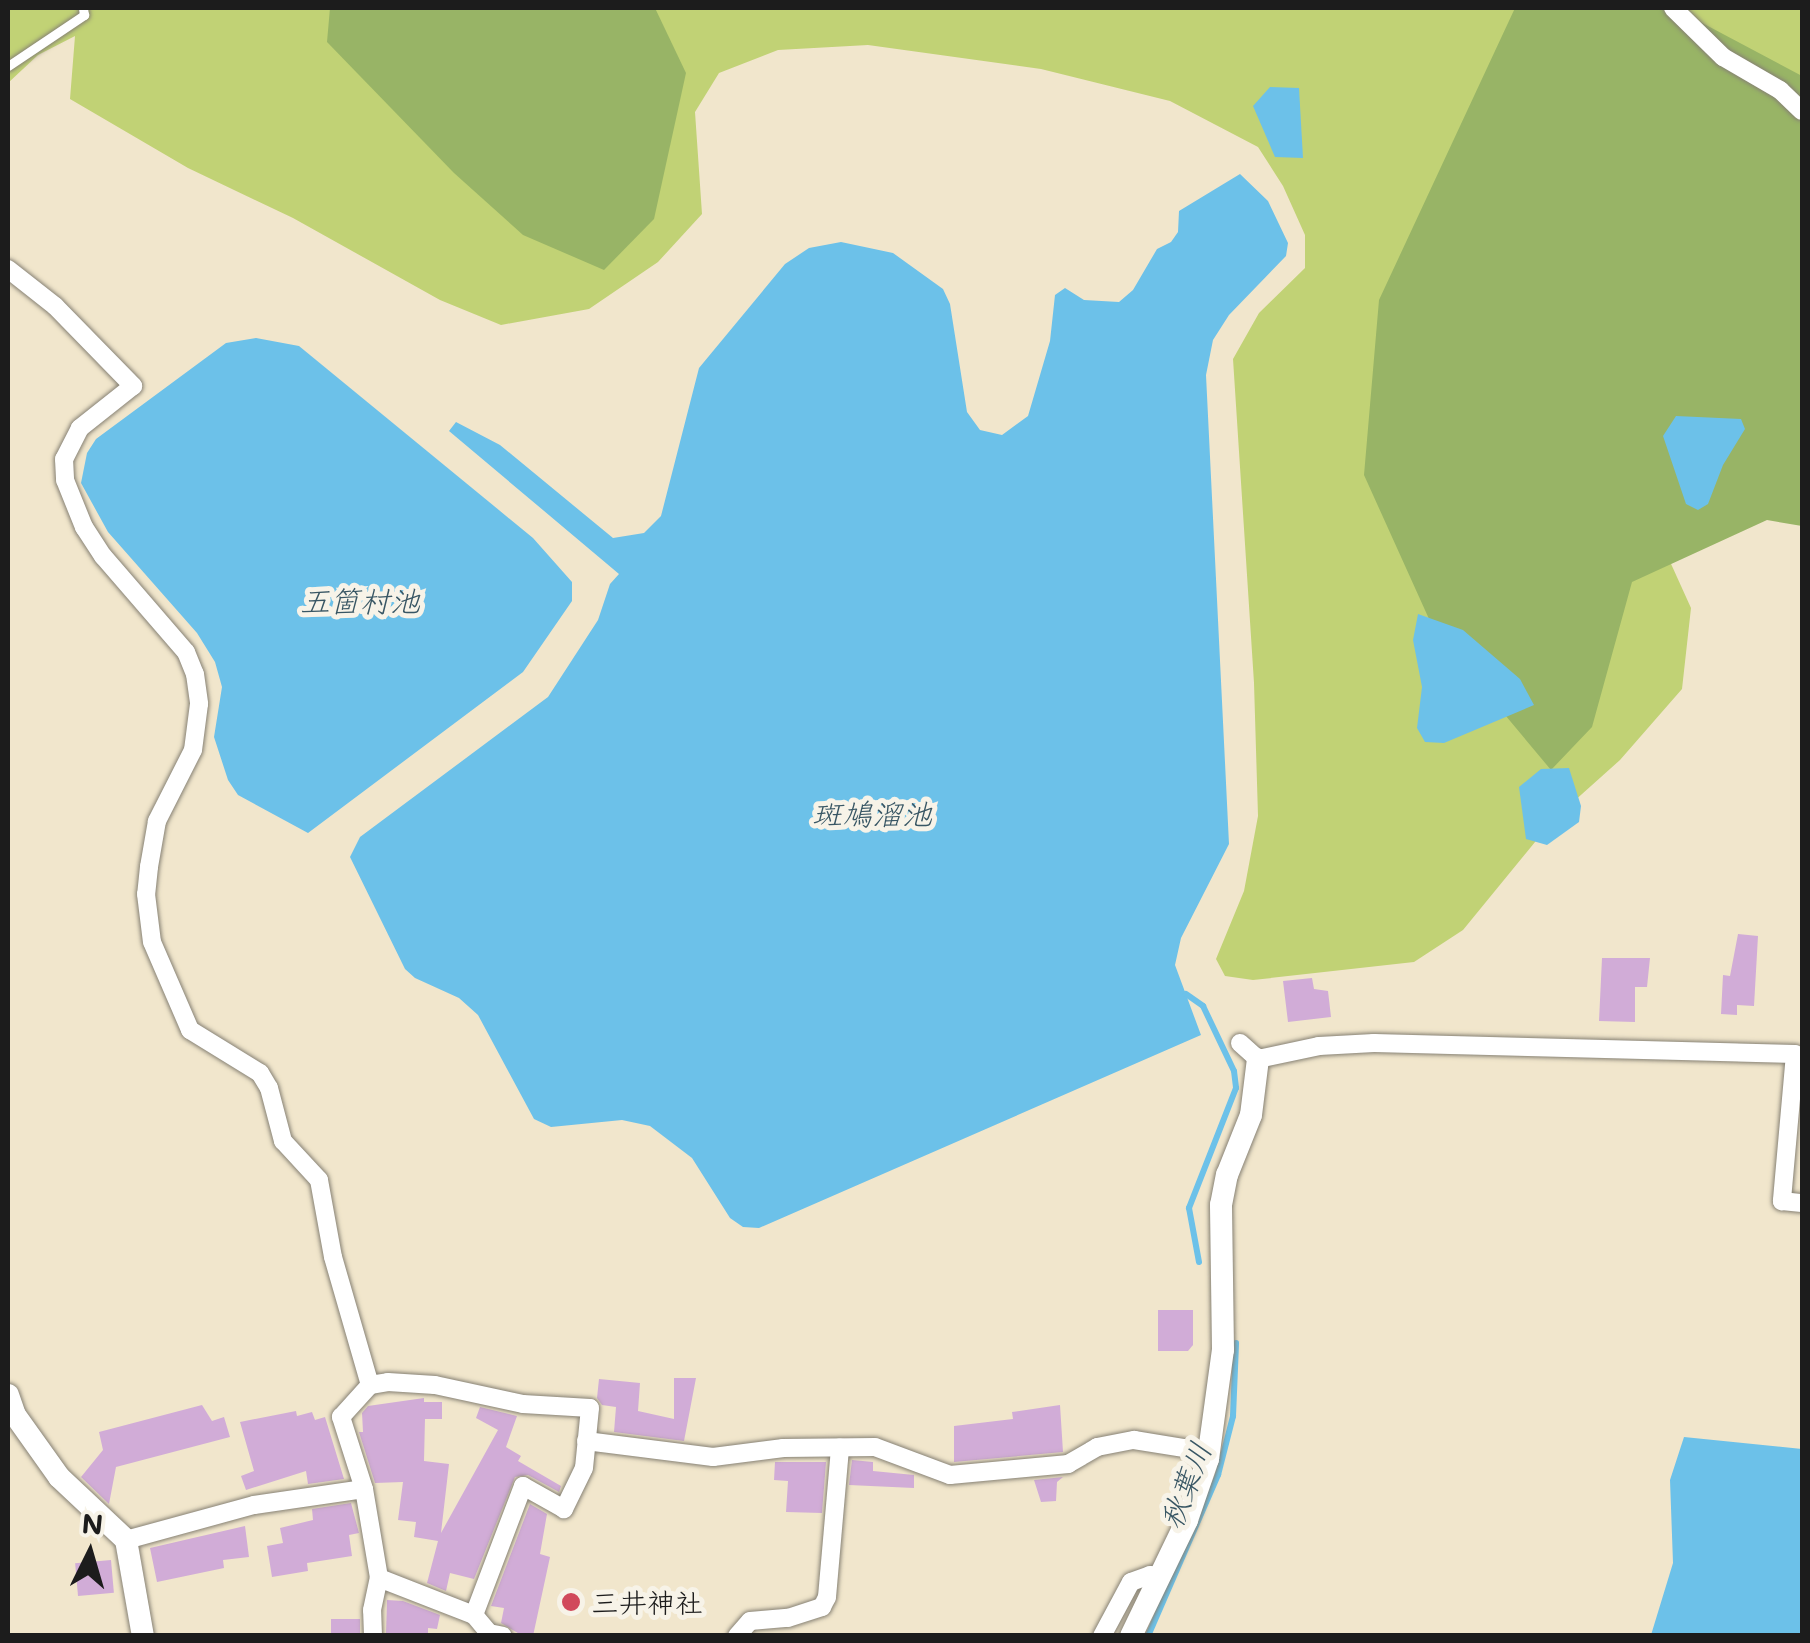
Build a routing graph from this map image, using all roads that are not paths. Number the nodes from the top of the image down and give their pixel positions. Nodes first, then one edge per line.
1 (83, 8) edge
2 (1673, 8) edge
3 (8, 66) edge
4 (1802, 111) edge
5 (8, 269) edge
6 (1240, 1043) dead end
7 (1258, 1059) junction
8 (1802, 1203) edge
9 (370, 1385) junction
10 (8, 1395) edge
11 (586, 1441) junction
12 (840, 1448) junction
13 (1208, 1459) junction
14 (364, 1489) junction
15 (126, 1540) junction
16 (1160, 1576) junction
17 (379, 1578) junction
18 (474, 1615) junction
19 (144, 1636) edge
20 (373, 1636) edge
21 (503, 1636) edge
22 (738, 1636) edge
23 (1102, 1636) edge
24 (1131, 1636) edge

1 - 3 lane
2 - 4 street
5 - 9 street
6 - 7 street
7 - 8 street
7 - 13 street
9 - 11 street
9 - 14 street
10 - 15 street
11 - 12 street
11 - 18 street
12 - 13 street
12 - 22 street
13 - 16 street
14 - 15 street
14 - 17 street
15 - 19 street
16 - 23 street
16 - 24 street
17 - 18 street
17 - 20 street
18 - 21 street

